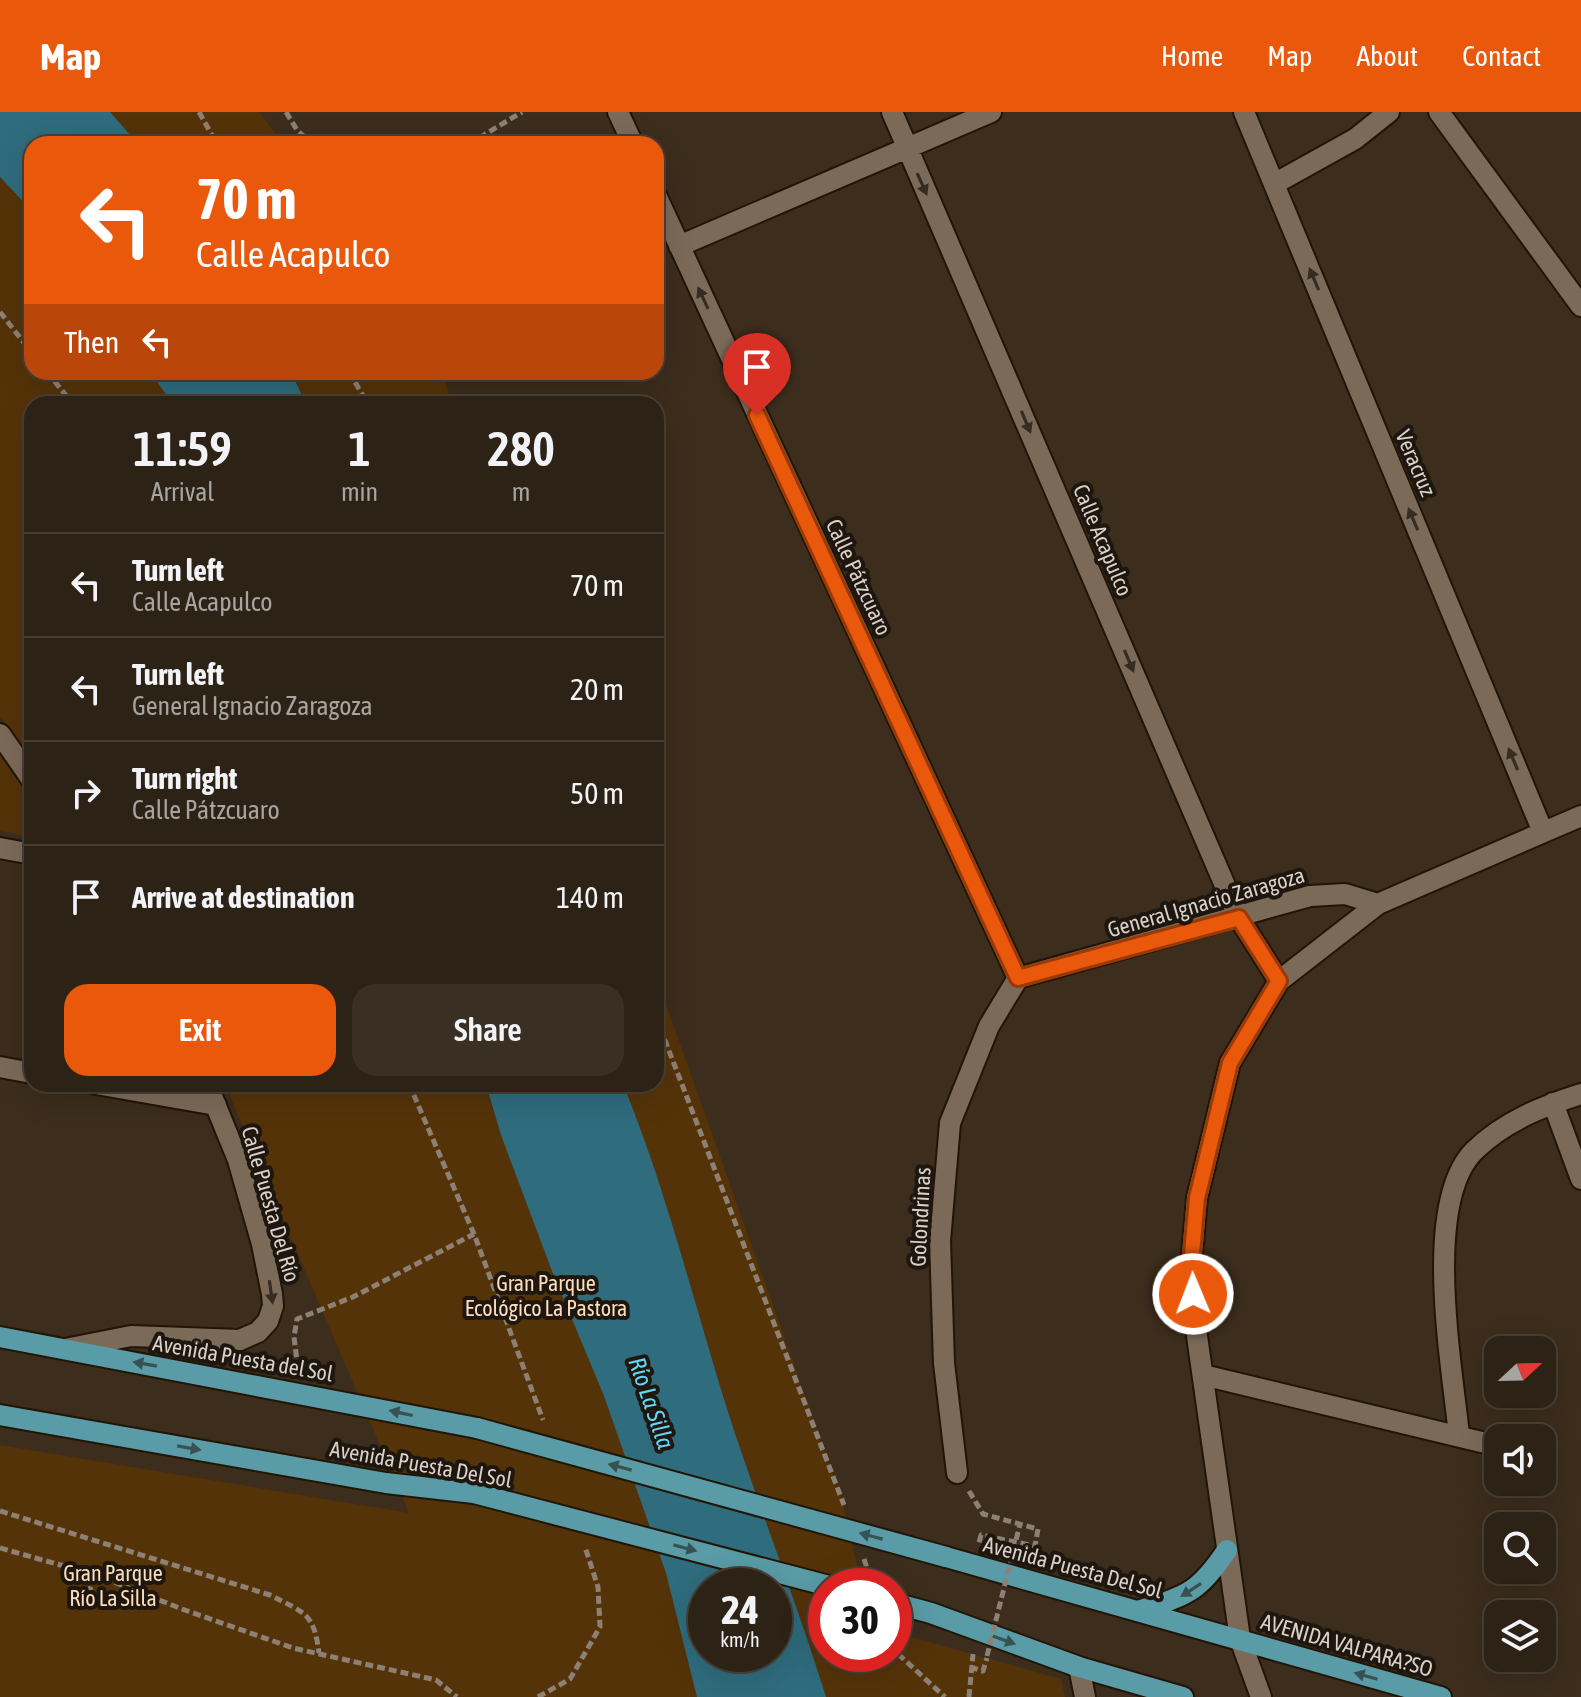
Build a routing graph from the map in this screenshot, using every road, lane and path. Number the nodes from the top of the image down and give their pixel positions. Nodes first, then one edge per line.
1 (199, 112) edge
2 (286, 112) edge
3 (522, 112) edge
4 (618, 112) edge
5 (892, 112) edge
6 (991, 112) edge
7 (1244, 112) edge
8 (1389, 112) edge
9 (1439, 112) edge
10 (212, 136) edge
11 (303, 136) edge
12 (482, 136) edge
13 (629, 136) edge
14 (906, 148) junction
15 (1274, 184) junction
16 (664, 213) edge
17 (679, 246) junction
18 (1581, 306) edge
19 (0, 312) edge
20 (24, 343) edge
21 (54, 380) edge
22 (66, 396) edge
23 (0, 734) edge
24 (24, 768) edge
25 (1581, 816) edge
26 (1543, 832) junction
27 (0, 848) edge
28 (24, 852) edge
29 (1378, 904) junction
30 (1239, 918) junction
31 (1018, 978) junction
32 (1279, 981) junction
33 (664, 1038) edge
34 (0, 1067) edge
35 (24, 1072) edge
36 (142, 1092) edge
37 (210, 1092) edge
38 (412, 1092) edge
39 (1581, 1094) edge
40 (1553, 1103) junction
41 (216, 1105) junction
42 (1581, 1179) edge
43 (474, 1234) junction
44 (0, 1337) edge
45 (65, 1349) junction
46 (1203, 1375) junction
47 (300, 1393) junction
48 (0, 1415) edge
49 (544, 1423) dead end
50 (477, 1428) joint
51 (1459, 1435) junction
52 (1484, 1442) edge
53 (957, 1473) dead end
54 (0, 1511) edge
55 (847, 1514) dead end
56 (983, 1514) dead end
57 (1020, 1524) junction
58 (981, 1535) dead end
59 (583, 1542) dead end
60 (0, 1548) edge
61 (1227, 1550) junction
62 (863, 1557) dead end
63 (867, 1568) edge
64 (96, 1575) junction
65 (808, 1580) edge
66 (83, 1605) dead end
67 (912, 1608) edge
68 (1141, 1610) junction
69 (978, 1630) junction
70 (1240, 1639) junction
71 (319, 1653) junction
72 (912, 1667) edge
73 (970, 1667) junction
74 (1079, 1667) junction
75 (457, 1697) edge
76 (538, 1697) edge
77 (945, 1697) edge
78 (969, 1697) edge
79 (1085, 1697) edge
80 (1183, 1697) edge
81 (1261, 1697) edge
82 (1441, 1697) edge

1 - 10 path
2 - 11 path
3 - 12 path
4 - 13 street
5 - 14 street, Calle Acapulco
6 - 14 street
7 - 15 street, Veracruz
8 - 15 street
9 - 18 street
14 - 17 street
14 -> 30 street, Calle Acapulco
26 -> 15 street, Veracruz
16 - 17 street, Calle Pátzcuaro
31 -> 17 street, Calle Pátzcuaro
19 - 20 path
21 - 22 path
23 - 24 street
25 - 26 street
26 - 29 street
27 - 28 street
29 - 30 street, General Ignacio Zaragoza
29 - 32 street
30 - 31 street, General Ignacio Zaragoza
30 - 32 street, Calle Acapulco
31 - 53 street, Golondrinas
32 - 46 street
33 - 55 path
34 - 35 street
36 - 41 street
37 - 41 street, Calle Puesta Del Río
38 - 43 path
39 - 40 street
40 - 42 street
40 - 51 street
41 -> 45 street, Calle Puesta Del Río
43 - 47 path
43 - 49 path
44 - 45 main road, Avenida Puesta del Sol
47 -> 45 main road, Avenida Puesta del Sol
46 - 51 street
46 - 61 street
50 -> 47 main road, Avenida Puesta del Sol
48 -> 65 main road, Avenida Puesta Del Sol, bridge
68 -> 50 main road, Avenida Puesta Del Sol, bridge
51 - 52 street
54 - 71 path
56 - 57 path
57 - 58 path
57 - 73 path, bridge
59 - 76 path
60 - 64 path
61 -> 68 main road
61 - 70 street
62 - 63 path
64 - 66 path
64 - 71 path
67 - 69 main road
68 - 70 main road, Avenida Puesta Del Sol
69 - 73 path
69 -> 74 main road
70 - 81 street
82 -> 70 main road, AVENIDA VALPARA?SO
71 - 75 path
72 - 77 path
73 - 78 path
74 - 79 street
74 - 80 main road

